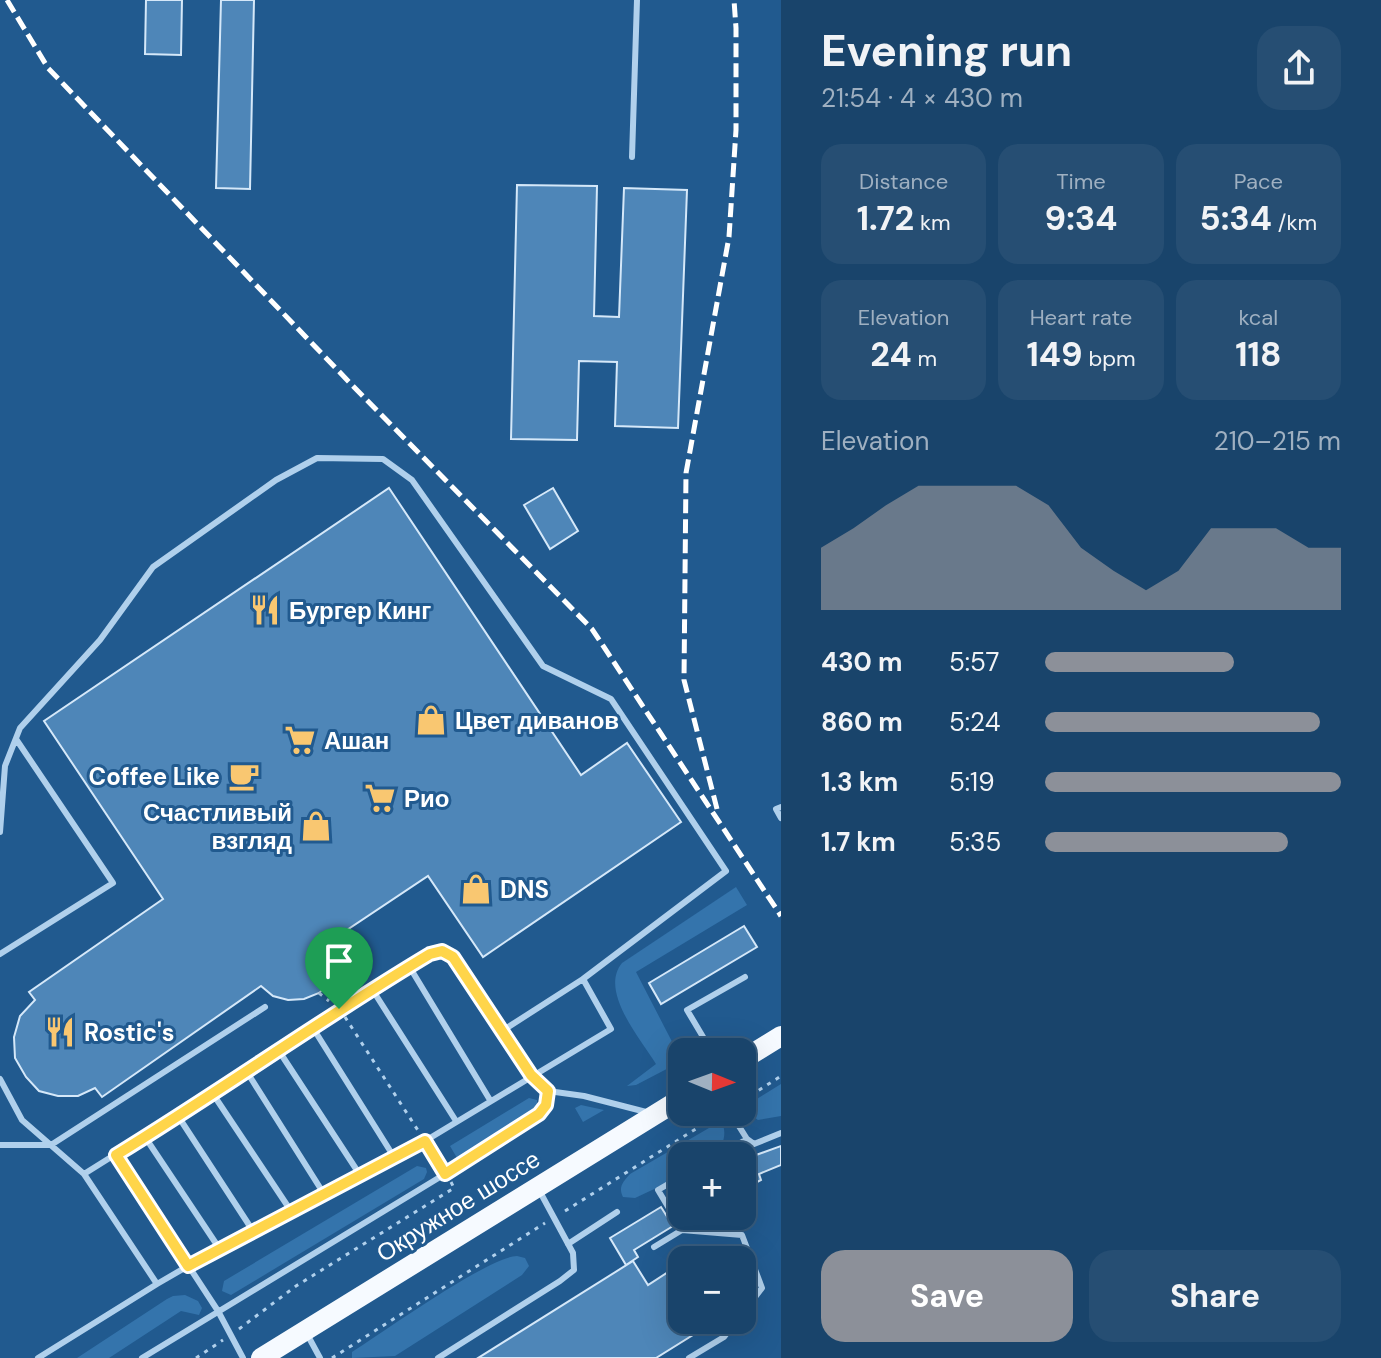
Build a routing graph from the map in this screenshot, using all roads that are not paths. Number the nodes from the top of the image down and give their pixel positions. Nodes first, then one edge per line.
1 (637, 0) edge
2 (632, 157) dead end
3 (16, 739) junction
4 (781, 807) edge
5 (781, 818) edge
6 (0, 832) edge
7 (0, 954) edge
8 (409, 966) junction
9 (745, 977) dead end
10 (583, 979) junction
11 (372, 989) junction
12 (265, 1007) dead end
13 (313, 1028) junction
14 (502, 1031) junction
15 (781, 1036) edge
16 (704, 1038) edge
17 (279, 1051) junction
18 (756, 1051) edge
19 (247, 1072) junction
20 (531, 1075) junction
21 (0, 1079) edge
22 (548, 1091) junction
23 (213, 1094) junction
24 (490, 1100) junction
25 (668, 1106) edge
26 (655, 1114) junction
27 (178, 1116) junction
28 (456, 1121) junction
29 (739, 1126) edge
30 (781, 1133) edge
31 (145, 1137) junction
32 (747, 1139) junction
33 (742, 1142) edge
34 (0, 1145) edge
35 (51, 1145) junction
36 (116, 1155) junction
37 (394, 1157) junction
38 (84, 1174) junction
39 (360, 1175) junction
40 (668, 1184) edge
41 (537, 1187) junction
42 (324, 1194) junction
43 (668, 1207) edge
44 (291, 1211) junction
45 (617, 1212) dead end
46 (682, 1230) joint
47 (253, 1231) junction
48 (568, 1244) junction
49 (746, 1246) edge
50 (654, 1247) dead end
51 (219, 1248) junction
52 (188, 1266) junction
53 (756, 1272) edge
54 (157, 1284) junction
55 (756, 1296) edge
56 (218, 1311) junction
57 (305, 1330) junction
58 (726, 1334) edge
59 (38, 1358) edge
60 (142, 1358) edge
61 (243, 1358) edge
62 (261, 1358) edge
63 (320, 1358) edge
64 (438, 1358) edge
65 (689, 1358) edge

1 - 2 lane
3 - 6 lane
3 - 7 lane
3 - 10 lane
4 - 5 lane
8 - 11 lane
8 - 14 lane
8 - 24 lane
9 - 16 lane
10 - 14 lane
10 - 20 lane
11 - 13 lane
11 - 28 lane
12 - 35 lane
13 - 17 lane
13 - 37 lane
14 - 20 lane
15 - 18 main road
17 - 19 lane
17 - 39 lane
19 - 23 lane
19 - 42 lane
20 - 22 lane
20 - 24 lane
21 - 35 lane
22 - 26 lane
22 - 56 lane
23 - 27 lane
23 - 44 lane
24 - 28 lane
25 - 26 main road, Окружное шоссе
26 - 41 main road, Окружное шоссе
27 - 31 lane
27 - 47 lane
28 - 37 lane
29 - 32 lane
30 - 32 lane
31 - 36 lane
31 - 51 lane
32 - 33 lane
34 - 35 lane
35 - 38 lane
36 - 38 lane
36 - 52 lane
37 - 39 lane
38 - 54 lane
39 - 42 lane
40 - 43 lane
41 - 48 lane
41 - 57 main road, Окружное шоссе
42 - 44 lane
44 - 47 lane
45 - 48 lane
46 - 49 lane
46 - 50 lane
47 - 51 lane
48 - 64 lane
51 - 52 lane
52 - 54 lane
52 - 56 lane
53 - 55 lane
54 - 59 lane
56 - 60 lane
56 - 61 lane
57 - 62 main road, Окружное шоссе
57 - 63 lane
58 - 65 lane

